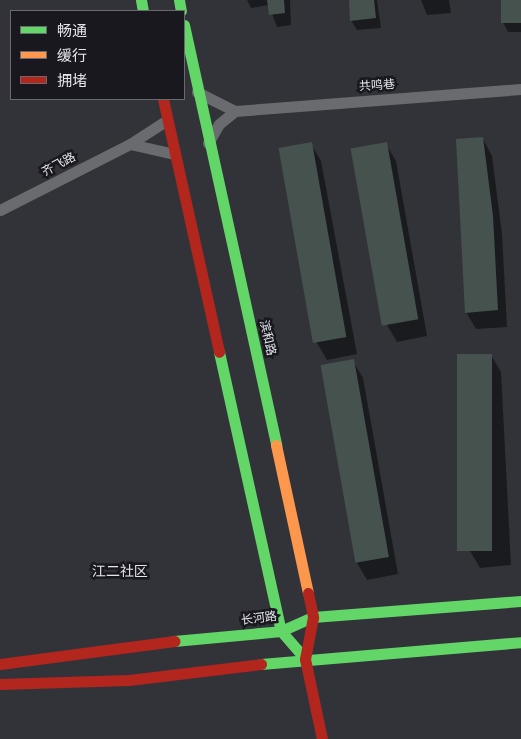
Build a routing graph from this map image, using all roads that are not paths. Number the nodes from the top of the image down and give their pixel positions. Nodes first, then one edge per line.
1 (185, 30) edge
2 (521, 89) edge
3 (197, 92) junction
4 (162, 100) edge
5 (235, 111) junction
6 (167, 120) junction
7 (208, 143) junction
8 (130, 144) junction
9 (174, 154) junction
10 (0, 210) edge
11 (521, 601) edge
12 (313, 617) junction
13 (281, 631) junction
14 (521, 642) edge
15 (305, 659) junction
16 (0, 664) edge
17 (0, 684) edge
18 (322, 739) edge

1 - 3 main road, 滨和路
2 - 5 street, 共鸣巷
3 - 5 street
3 - 7 main road, 滨和路
4 - 6 main road, 滨和路
5 - 7 street
6 - 8 street, 齐飞路
6 - 9 main road, 滨和路
7 - 12 main road, 滨和路
8 - 9 street
8 - 10 street, 齐飞路
9 - 13 main road, 滨和路
11 - 12 main road, 长河路
12 - 13 main road, 长河路
12 - 15 main road, 滨和路
13 - 15 main road, 滨和路
13 - 16 main road, 长河路
14 - 15 main road
15 - 17 main road
15 - 18 main road, 滨和路

